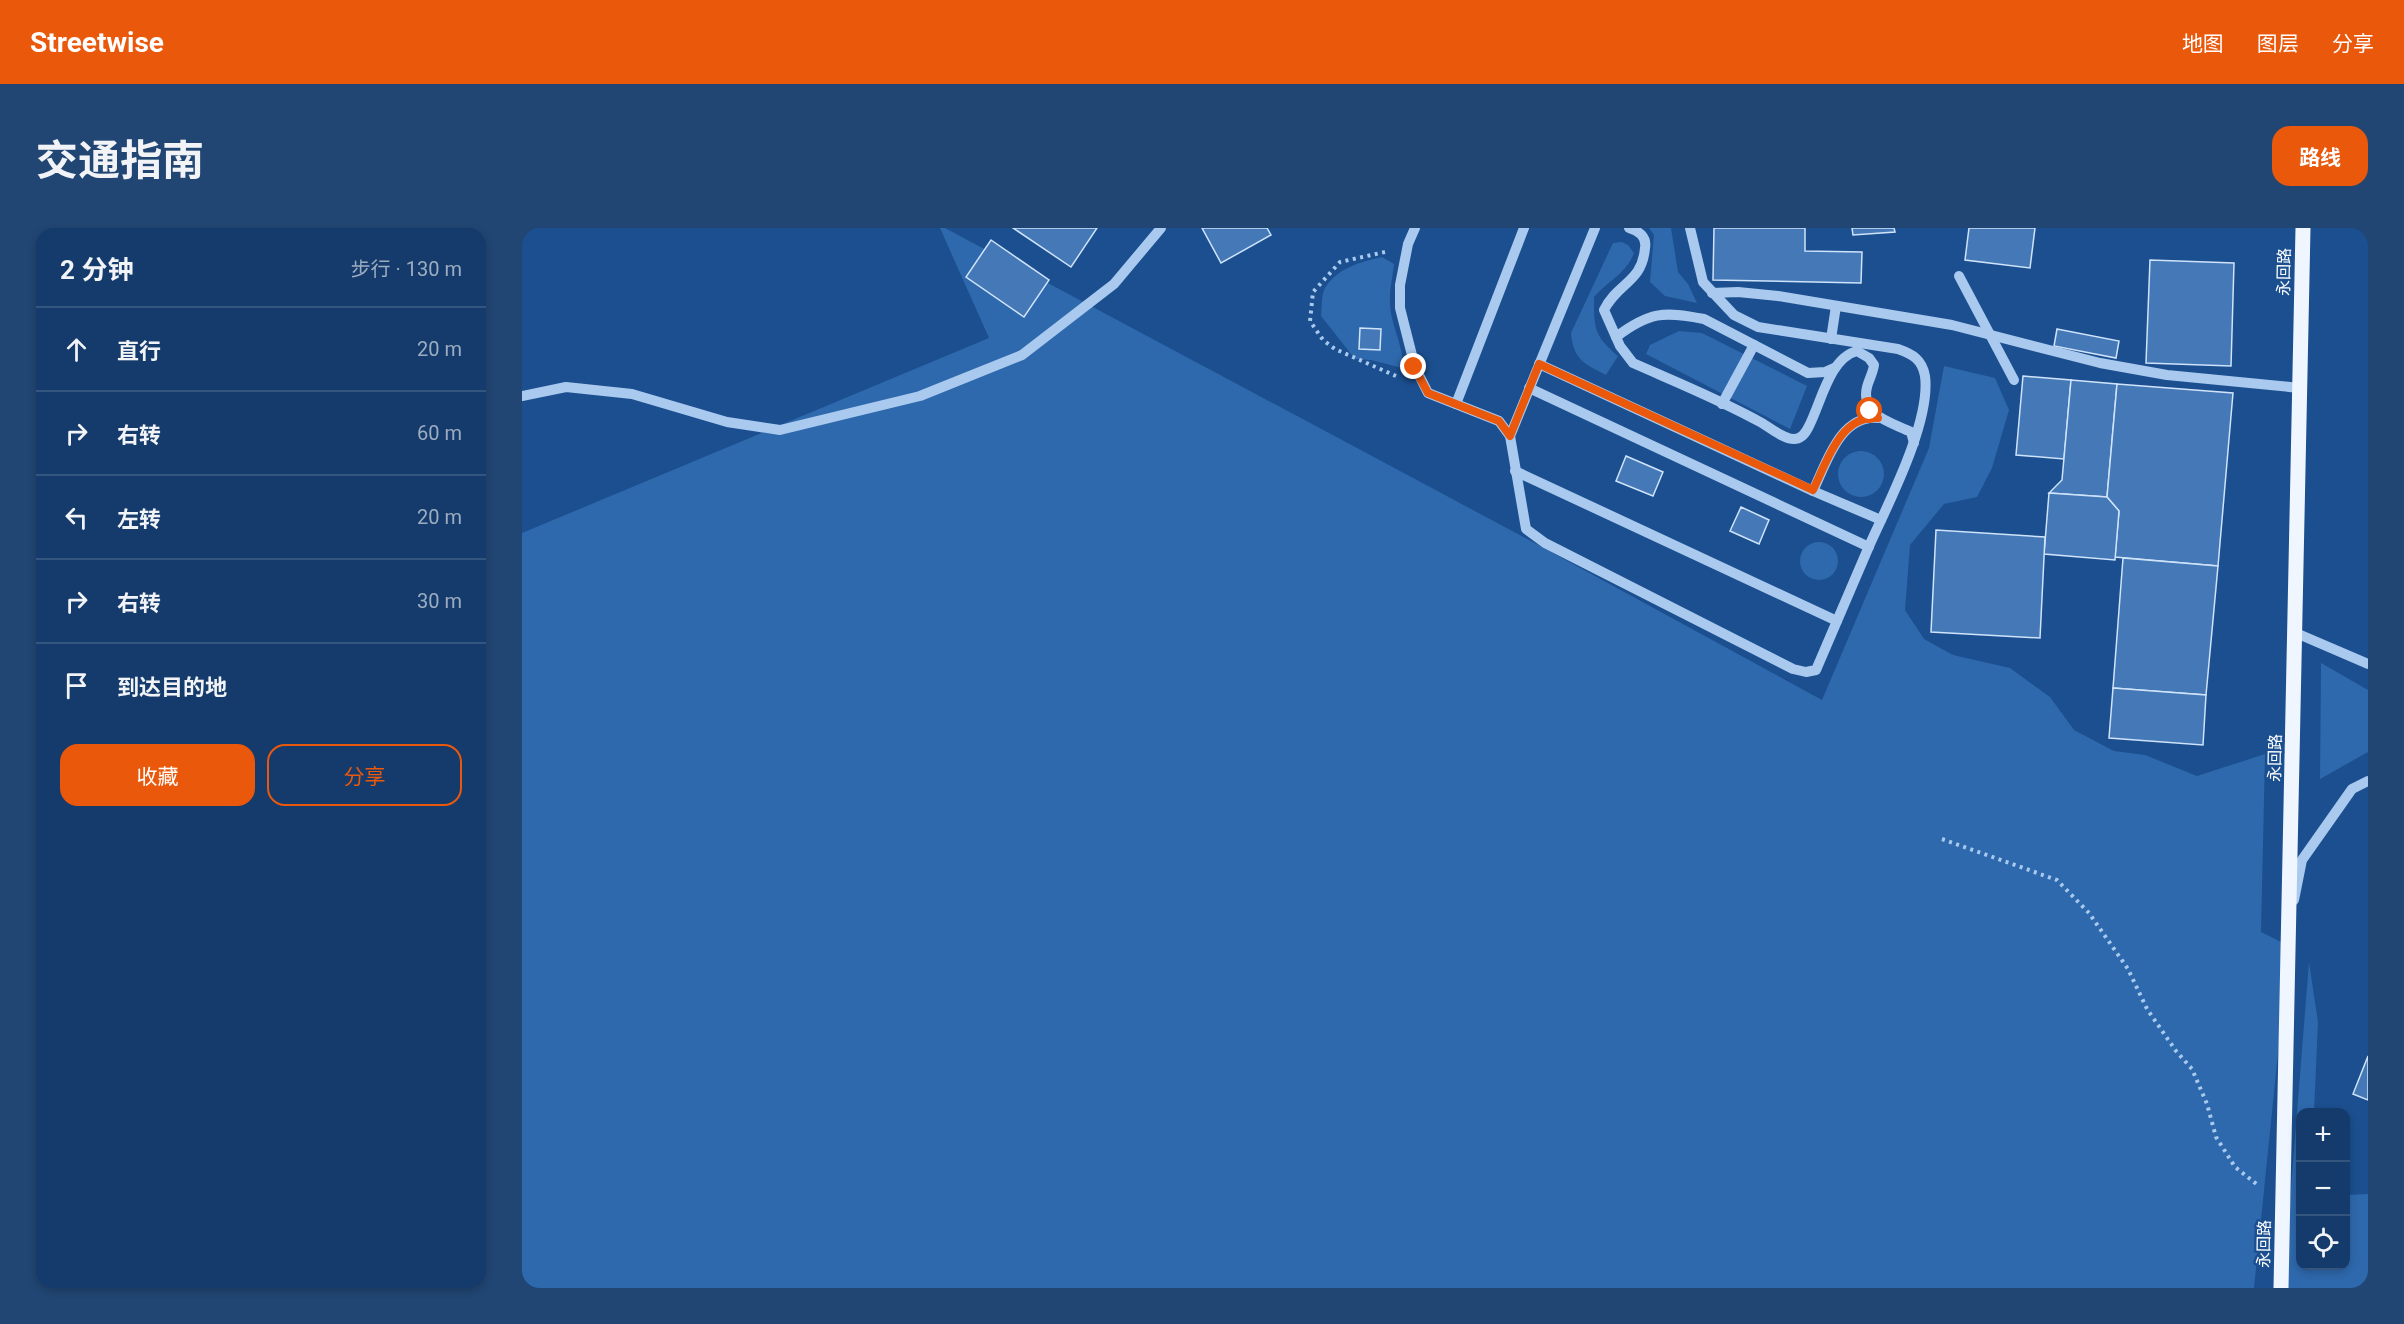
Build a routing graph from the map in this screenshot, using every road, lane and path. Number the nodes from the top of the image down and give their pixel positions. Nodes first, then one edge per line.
1 (1161, 228) edge
2 (1415, 228) edge
3 (1524, 228) edge
4 (1595, 228) edge
5 (1629, 228) edge
6 (1690, 228) edge
7 (2303, 228) edge
8 (1408, 244) junction
9 (1959, 276) dead end
10 (1712, 293) junction
11 (1836, 306) junction
12 (1990, 335) junction
13 (1616, 337) junction
14 (1831, 339) junction
15 (1754, 345) junction
16 (1539, 364) junction
17 (1834, 368) junction
18 (2014, 380) dead end
19 (2300, 387) junction
20 (1529, 388) junction
21 (1428, 393) junction
22 (522, 396) edge
23 (1456, 404) junction
24 (1722, 404) junction
25 (1878, 418) junction
26 (1510, 436) junction
27 (1914, 443) junction
28 (1515, 471) junction
29 (1813, 490) junction
30 (1881, 520) junction
31 (1869, 547) junction
32 (1837, 621) junction
33 (2296, 633) junction
34 (2368, 664) edge
35 (2368, 781) edge
36 (1942, 838) dead end
37 (2289, 924) junction
38 (2283, 1199) junction
39 (2281, 1288) edge

1 - 22 street
2 - 8 street
3 - 23 street
4 - 16 street
5 - 13 street
6 - 10 street
7 - 19 main road, 永回路
8 - 21 street
8 - 21 path
9 - 12 street
10 - 11 street
10 - 14 street
11 - 12 street
11 - 14 street
12 - 18 street
12 - 19 street
13 - 15 street
13 - 24 street
14 - 27 street
15 - 17 street
15 - 24 street
16 - 20 street
16 - 29 street
17 - 24 street
17 - 25 street
19 - 33 main road, 永回路
20 - 26 street
20 - 31 street
21 - 23 street
23 - 26 street
25 - 27 street
25 - 29 street
26 - 28 street
27 - 30 street
28 - 32 street
28 - 32 street
29 - 30 street
30 - 31 street
31 - 32 street
33 - 34 street
33 - 37 main road, 永回路
35 - 37 street
36 - 38 path
37 - 38 main road, 永回路
38 - 39 main road, 永回路

